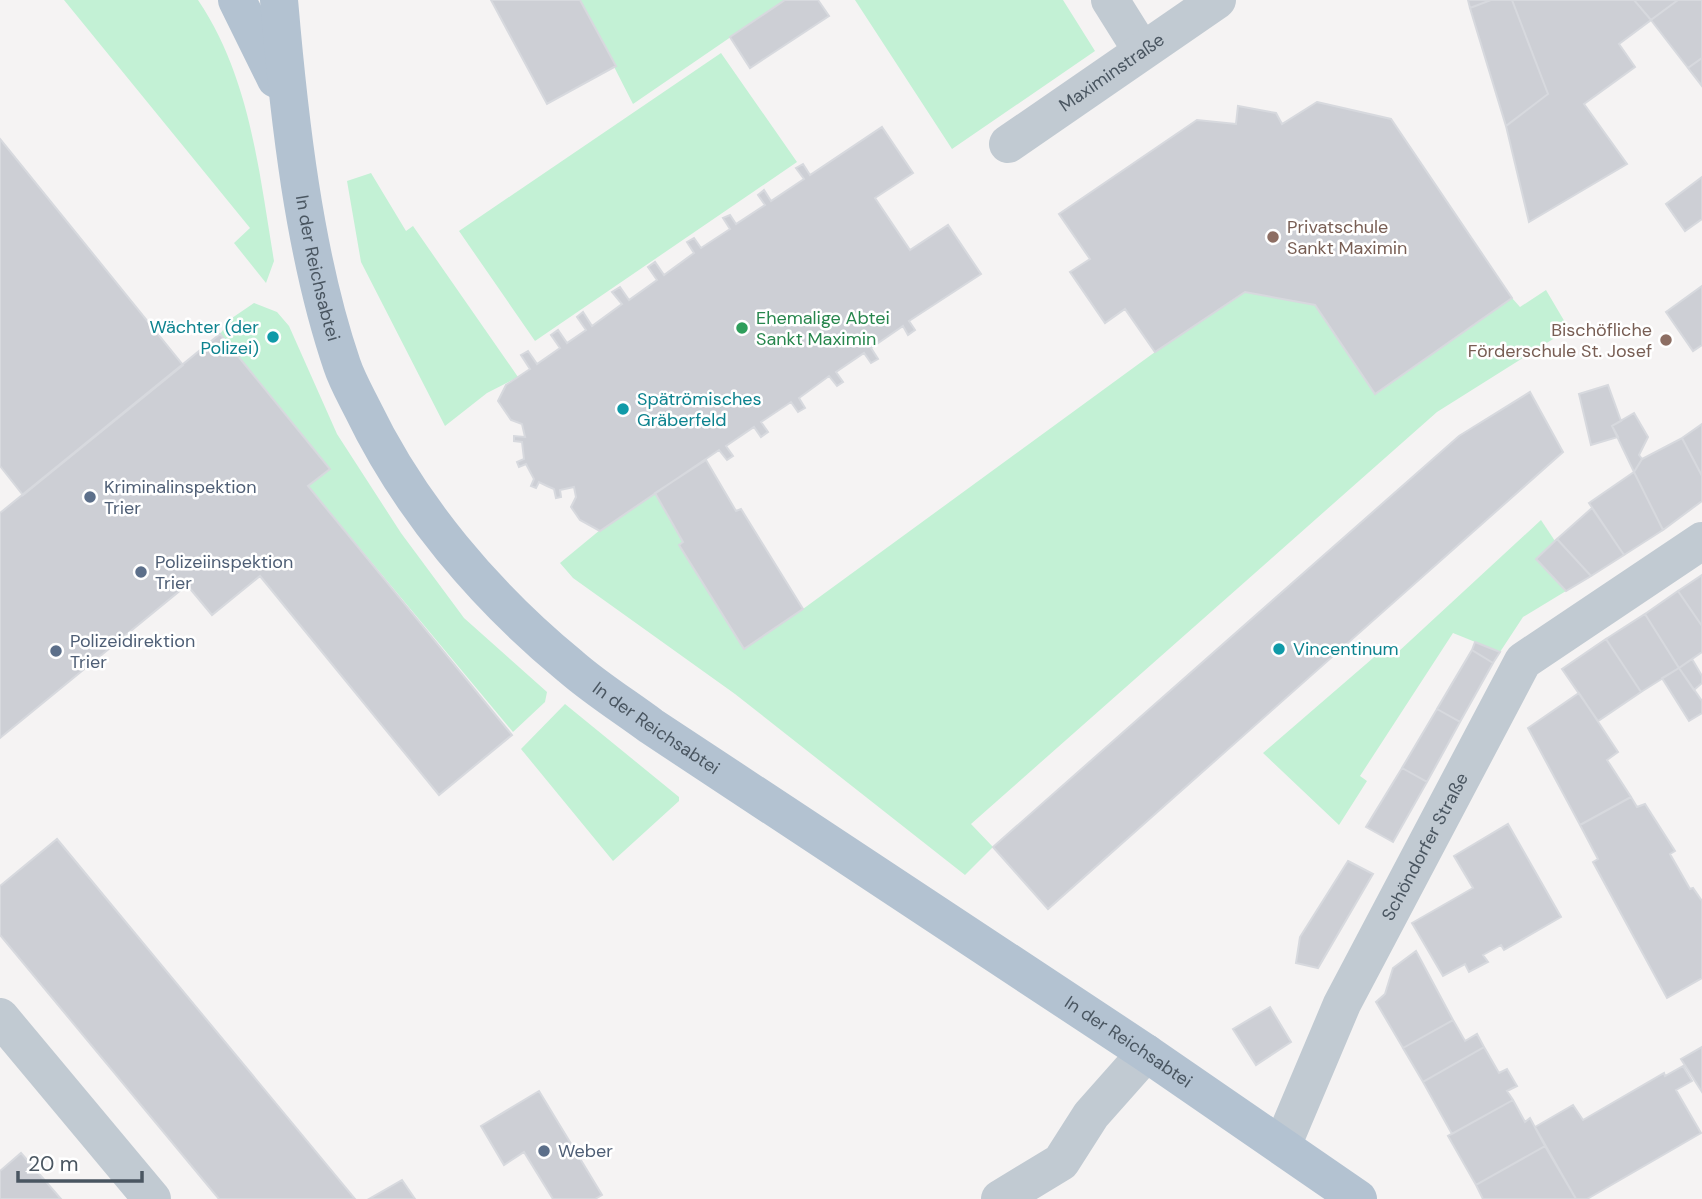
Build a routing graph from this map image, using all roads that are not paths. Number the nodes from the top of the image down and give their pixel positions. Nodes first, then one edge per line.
1 (237, 0) edge
2 (279, 0) edge
3 (1110, 0) edge
4 (1217, 0) edge
5 (1142, 51) junction
6 (288, 107) junction
7 (1008, 145) dead end
8 (1702, 541) edge
9 (0, 1017) edge
10 (1146, 1053) junction
11 (1282, 1146) junction
12 (152, 1199) edge
13 (1000, 1199) edge
14 (1357, 1199) edge

1 - 6 main road
2 - 6 main road
3 - 5 street
4 - 5 street, Maximinstraße
5 - 7 street, Maximinstraße
6 - 10 main road, In der Reichsabtei
8 - 11 street, Schöndorfer Straße
9 - 12 street
10 - 11 main road, In der Reichsabtei
10 - 13 street
11 - 14 main road

